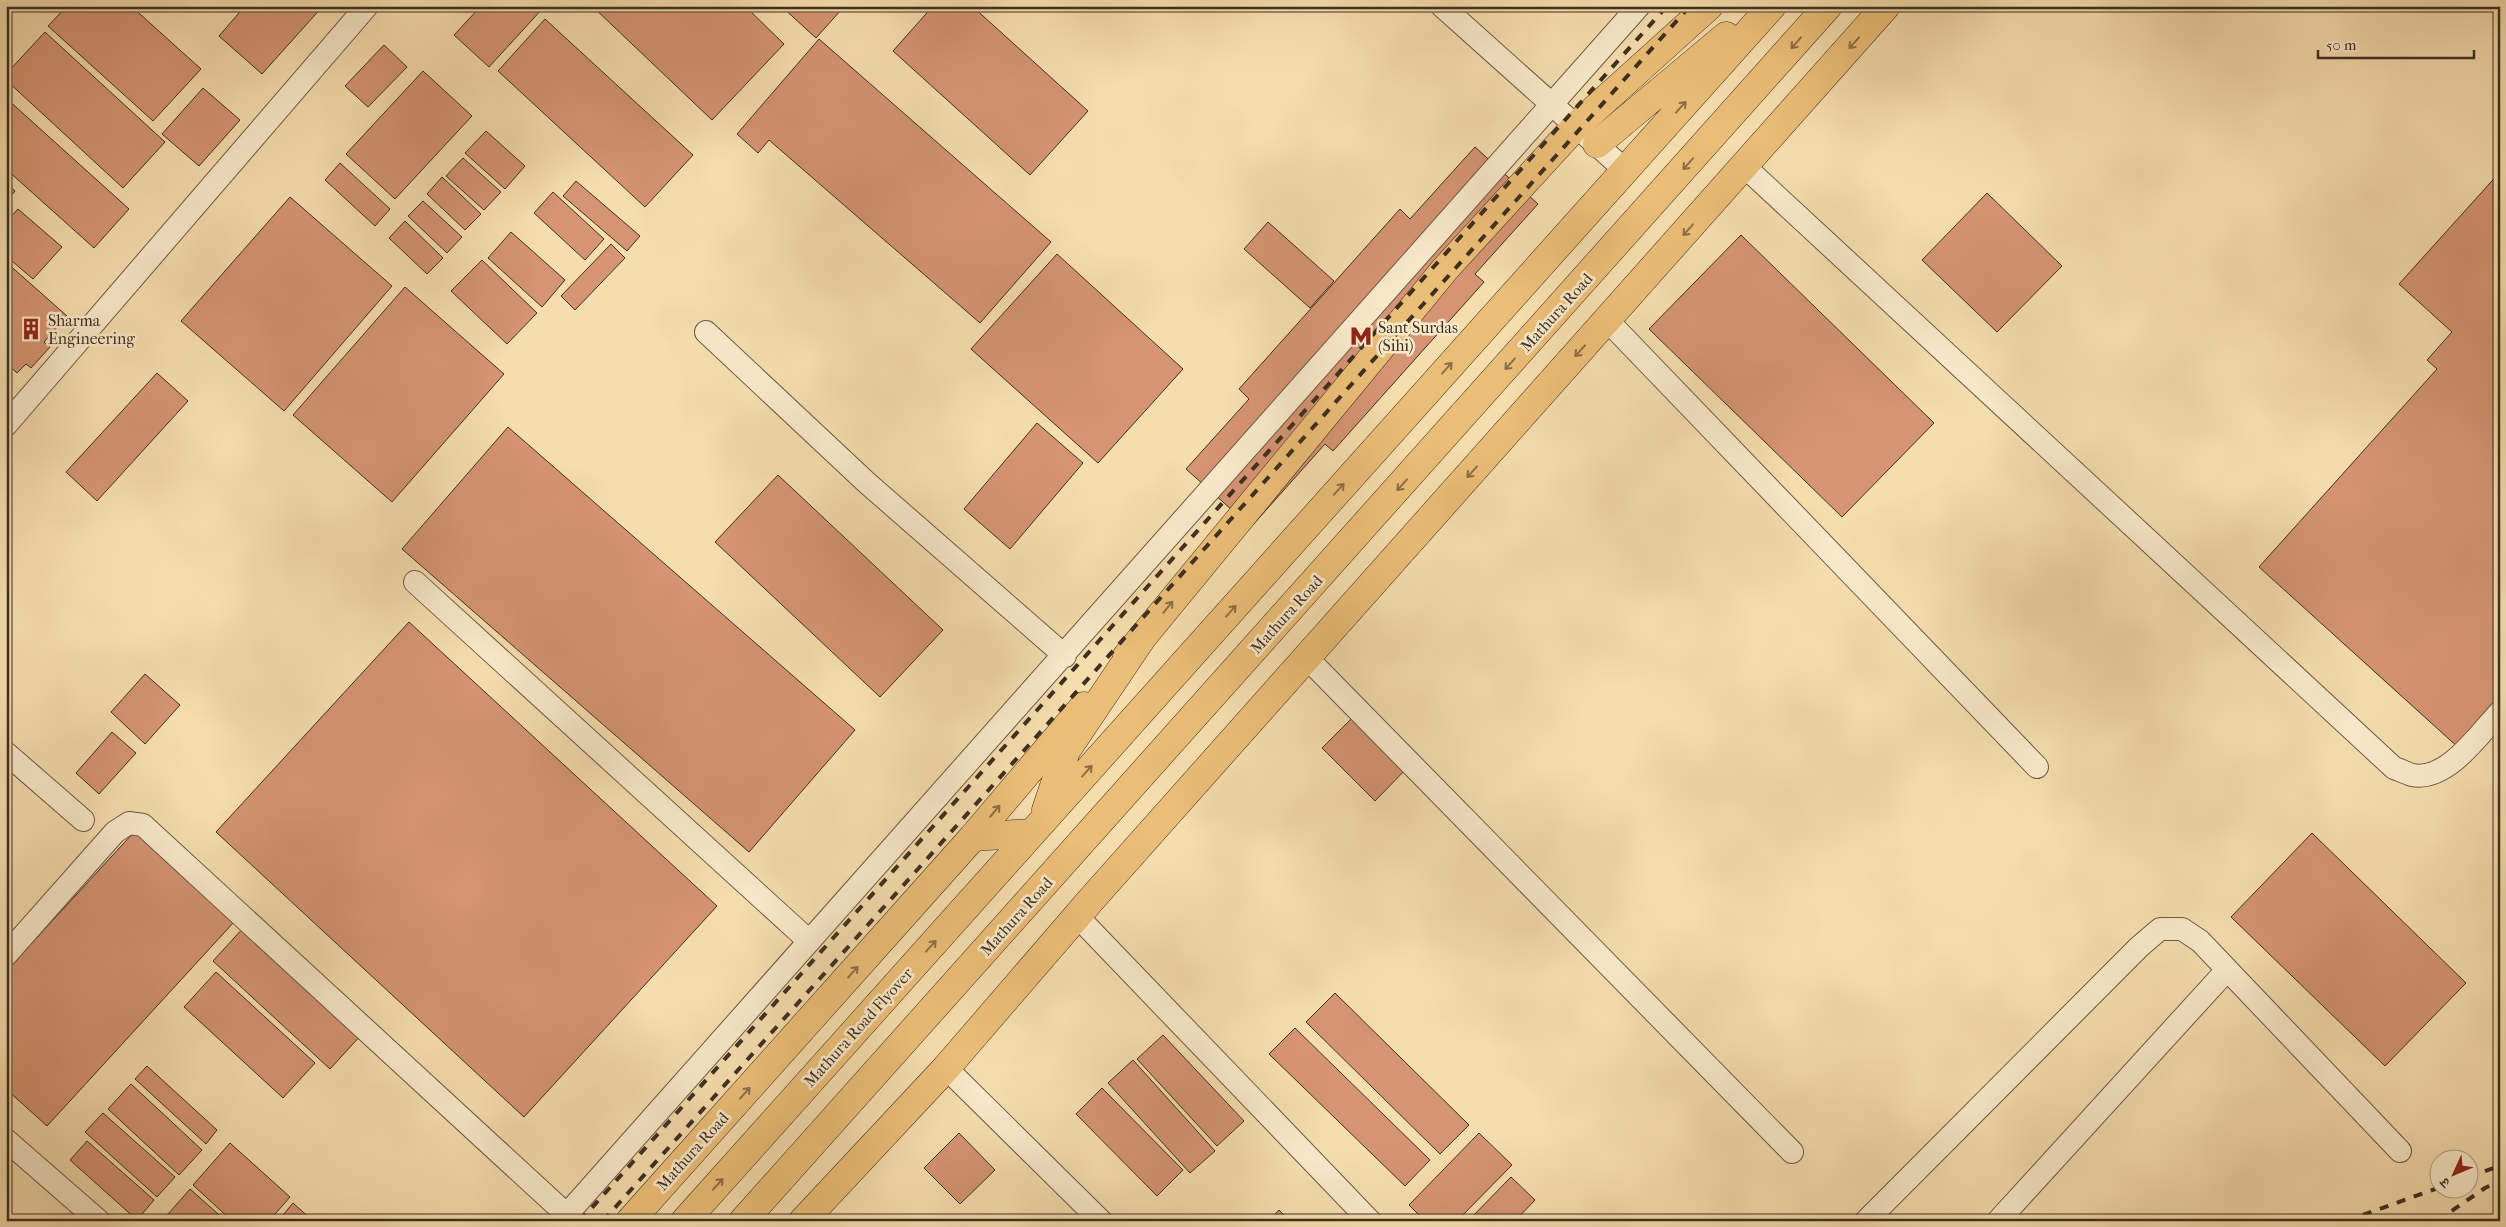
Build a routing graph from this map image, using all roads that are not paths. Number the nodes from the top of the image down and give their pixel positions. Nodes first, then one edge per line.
1 (366, 6) edge
2 (1442, 6) edge
3 (1639, 6) edge
4 (1709, 6) edge
5 (1762, 6) edge
6 (1772, 6) edge
7 (1828, 6) edge
8 (1886, 6) edge
9 (1552, 104) junction
10 (1576, 126) junction
11 (1597, 144) junction
12 (1744, 166) junction
13 (1625, 170) junction
14 (1608, 320) junction
15 (706, 332) dead end
16 (6, 425) edge
17 (415, 582) dead end
18 (1142, 638) junction
19 (1065, 656) junction
20 (1307, 658) junction
21 (2500, 712) edge
22 (6, 753) edge
23 (2037, 767) dead end
24 (83, 820) dead end
25 (1037, 827) junction
26 (973, 837) junction
27 (1077, 916) junction
28 (809, 941) junction
29 (6, 955) edge
30 (2227, 970) junction
31 (946, 1068) junction
32 (6, 1140) edge
33 (2400, 1151) dead end
34 (1792, 1152) dead end
35 (564, 1218) edge
36 (99, 1221) edge
37 (630, 1221) edge
38 (685, 1221) edge
39 (743, 1221) edge
40 (803, 1221) edge
41 (1101, 1221) edge
42 (1370, 1221) edge
43 (1866, 1221) edge
44 (1998, 1221) edge

1 - 16 street
2 - 9 street
3 - 9 street
4 - 10 main road, Mathura Road
5 - 11 main road
13 -> 6 main road
7 -> 39 main road, Mathura Road
8 -> 12 main road
9 - 10 street
9 - 19 street
10 - 11 street
18 -> 10 main road, Mathura Road
11 - 13 street
12 -> 14 main road
12 - 21 street
25 -> 13 main road
14 -> 20 main road
14 - 23 street
15 - 19 street
17 - 28 street
18 - 25 main road
26 -> 18 main road, Mathura Road
19 - 28 street
20 - 27 main road
20 - 34 street
22 - 24 street
25 - 26 main road
38 -> 25 main road, Mathura Road Flyover
37 -> 26 main road, Mathura Road
27 - 31 main road
27 - 42 street
28 - 35 street
29 - 35 street
30 - 33 street
30 - 43 street
30 - 44 street
31 - 40 main road
31 - 41 street
32 - 36 street

